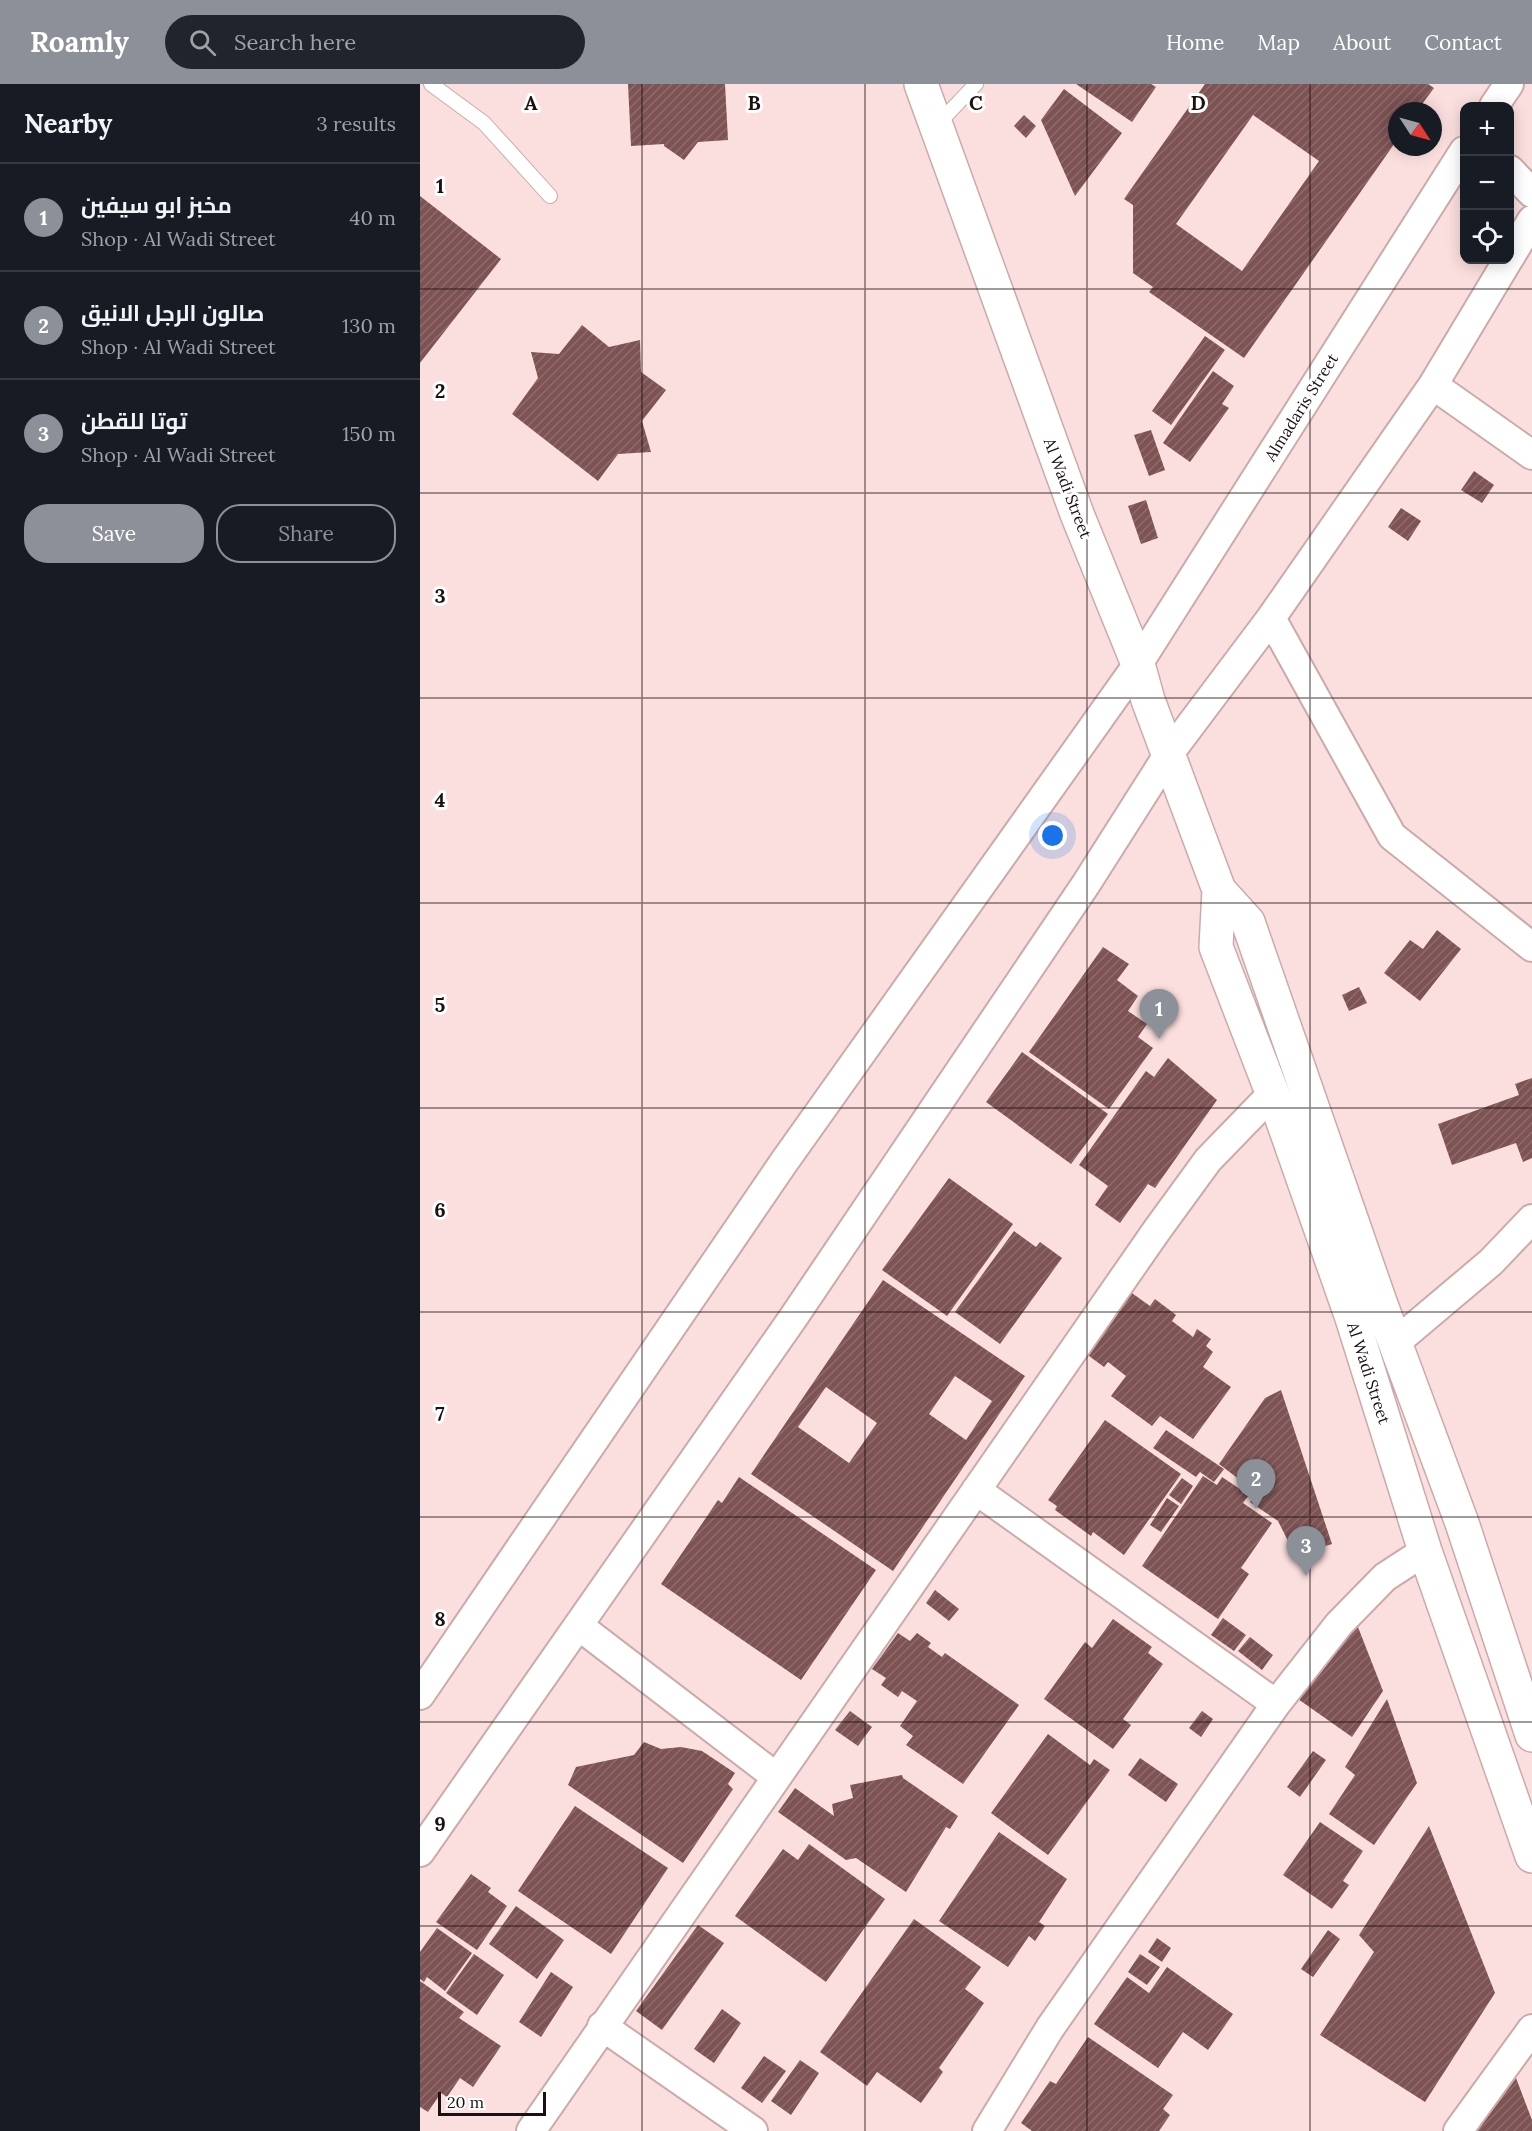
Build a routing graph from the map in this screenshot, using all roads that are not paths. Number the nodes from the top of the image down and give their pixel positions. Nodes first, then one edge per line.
1 (431, 84) edge
2 (921, 84) edge
3 (976, 84) edge
4 (1509, 84) edge
5 (1497, 102) edge
6 (936, 125) junction
7 (1461, 156) edge
8 (1514, 175) edge
9 (1532, 193) edge
10 (550, 196) dead end
11 (1532, 220) edge
12 (1514, 250) edge
13 (1505, 264) edge
14 (1432, 385) junction
15 (1532, 455) edge
16 (1271, 618) junction
17 (1138, 664) junction
18 (1168, 755) junction
19 (1219, 890) junction
20 (1532, 947) edge
21 (1273, 1093) junction
22 (1532, 1219) edge
23 (1395, 1343) junction
24 (976, 1490) junction
25 (1425, 1551) junction
26 (579, 1626) junction
27 (420, 1695) edge
28 (1275, 1704) junction
29 (1532, 1735) edge
30 (775, 1776) junction
31 (420, 1852) edge
32 (1532, 1856) edge
33 (602, 2026) junction
34 (1532, 2029) edge
35 (531, 2131) edge
36 (753, 2131) edge
37 (987, 2131) edge
38 (1458, 2131) edge

1 - 10 lane
2 - 6 main road, Al Wadi Street
3 - 6 lane
4 - 5 street
6 - 17 main road, Al Wadi Street
7 - 17 street, Almadaris Street
8 - 9 street
11 - 12 street
13 - 14 street
14 - 15 street
14 - 16 street
16 - 18 street
16 - 20 street
17 - 18 main road, Al Wadi Street
17 - 27 street, Almadaris Street
18 - 19 main road, Al Wadi Street
18 - 26 street
19 - 21 main road, Al Wadi Street
19 - 23 main road, Al Wadi Street
21 - 24 street
21 - 25 main road, Al Wadi Street
22 - 23 street
23 - 29 main road, Al Wadi Street
24 - 28 street
24 - 30 street
25 - 28 street
25 - 32 main road, Al Wadi Street
26 - 30 street
26 - 31 street
28 - 37 street
30 - 33 street
33 - 35 street
33 - 36 street
34 - 38 street

